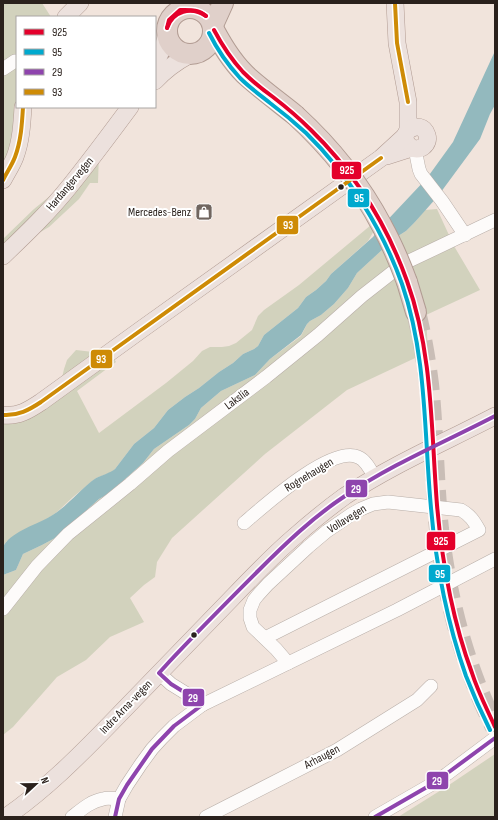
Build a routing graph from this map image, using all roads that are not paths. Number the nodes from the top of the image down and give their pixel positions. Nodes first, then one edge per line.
1 (80, 3) edge
2 (223, 3) edge
3 (395, 3) edge
4 (192, 5) edge
5 (67, 16) edge
6 (213, 28) junction
7 (167, 35) junction
8 (193, 54) junction
9 (16, 61) edge
10 (156, 63) edge
11 (3, 69) edge
12 (248, 77) junction
13 (156, 79) edge
14 (23, 108) edge
15 (129, 108) edge
16 (412, 138) junction
17 (3, 180) edge
18 (495, 220) edge
19 (465, 235) junction
20 (3, 256) edge
21 (416, 312) tunnel mouth
22 (3, 416) edge
23 (495, 416) edge
24 (375, 478) junction
25 (244, 523) dead end
26 (495, 559) edge
27 (3, 608) edge
28 (266, 638) junction
29 (288, 664) junction
30 (159, 673) junction
31 (431, 686) dead end
32 (202, 705) junction
33 (495, 738) edge
34 (119, 800) junction
35 (6, 817) edge
36 (72, 817) edge
37 (115, 817) edge
38 (206, 817) edge
39 (376, 817) edge

1 - 5 main road
2 - 6 highway
3 - 16 main road
4 - 6 highway
4 - 7 highway
6 - 8 highway
6 - 12 highway
7 - 8 highway
7 - 10 main road
8 - 12 highway
8 - 13 main road
9 - 11 street
12 - 21 highway, bridge
14 - 17 main road
15 - 20 main road, Hardangervegen
16 - 19 street
16 - 22 main road
18 - 19 street, Lakslia
19 - 27 street, Lakslia
23 - 24 main road, Indre Arna-vegen
24 - 25 street, Rognehaugen
24 - 30 main road, Indre Arna-vegen
26 - 29 street
28 - 28 street, Vollavegen
28 - 29 street, Vollavegen
29 - 32 street
30 - 32 street
30 - 35 main road, Indre Arna-vegen
31 - 38 street, Arhaugen
32 - 34 street
33 - 39 street
34 - 36 street
34 - 37 street

